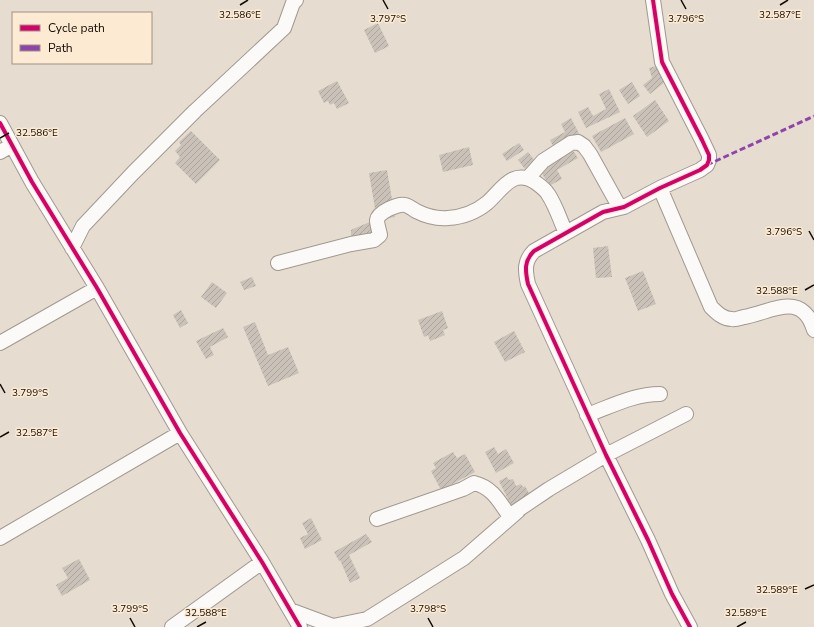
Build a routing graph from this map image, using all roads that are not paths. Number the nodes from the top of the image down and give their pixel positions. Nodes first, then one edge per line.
1 (296, 0) edge
2 (653, 0) edge
3 (0, 123) edge
4 (6, 148) edge
5 (528, 178) junction
6 (660, 188) junction
7 (620, 208) junction
8 (566, 233) junction
9 (72, 248) junction
10 (278, 263) dead end
11 (97, 288) junction
12 (814, 330) edge
13 (0, 343) edge
14 (660, 394) dead end
15 (686, 414) dead end
16 (587, 415) junction
17 (180, 433) junction
18 (606, 455) junction
19 (518, 510) junction
20 (377, 519) dead end
21 (0, 538) edge
22 (262, 562) junction
23 (290, 610) junction
24 (172, 627) edge
25 (300, 627) edge
26 (690, 627) edge

1 - 9 street
2 - 6 street
3 - 4 street
4 - 9 street
5 - 7 street
5 - 8 street
5 - 10 street
6 - 7 street
6 - 12 street
7 - 8 street
8 - 16 street
9 - 11 street
11 - 13 street
11 - 17 street
14 - 16 street
15 - 18 street
16 - 18 street
17 - 21 street
17 - 22 street
18 - 19 street
18 - 26 street
19 - 20 street
19 - 23 street
22 - 23 street
22 - 24 street
23 - 25 street

